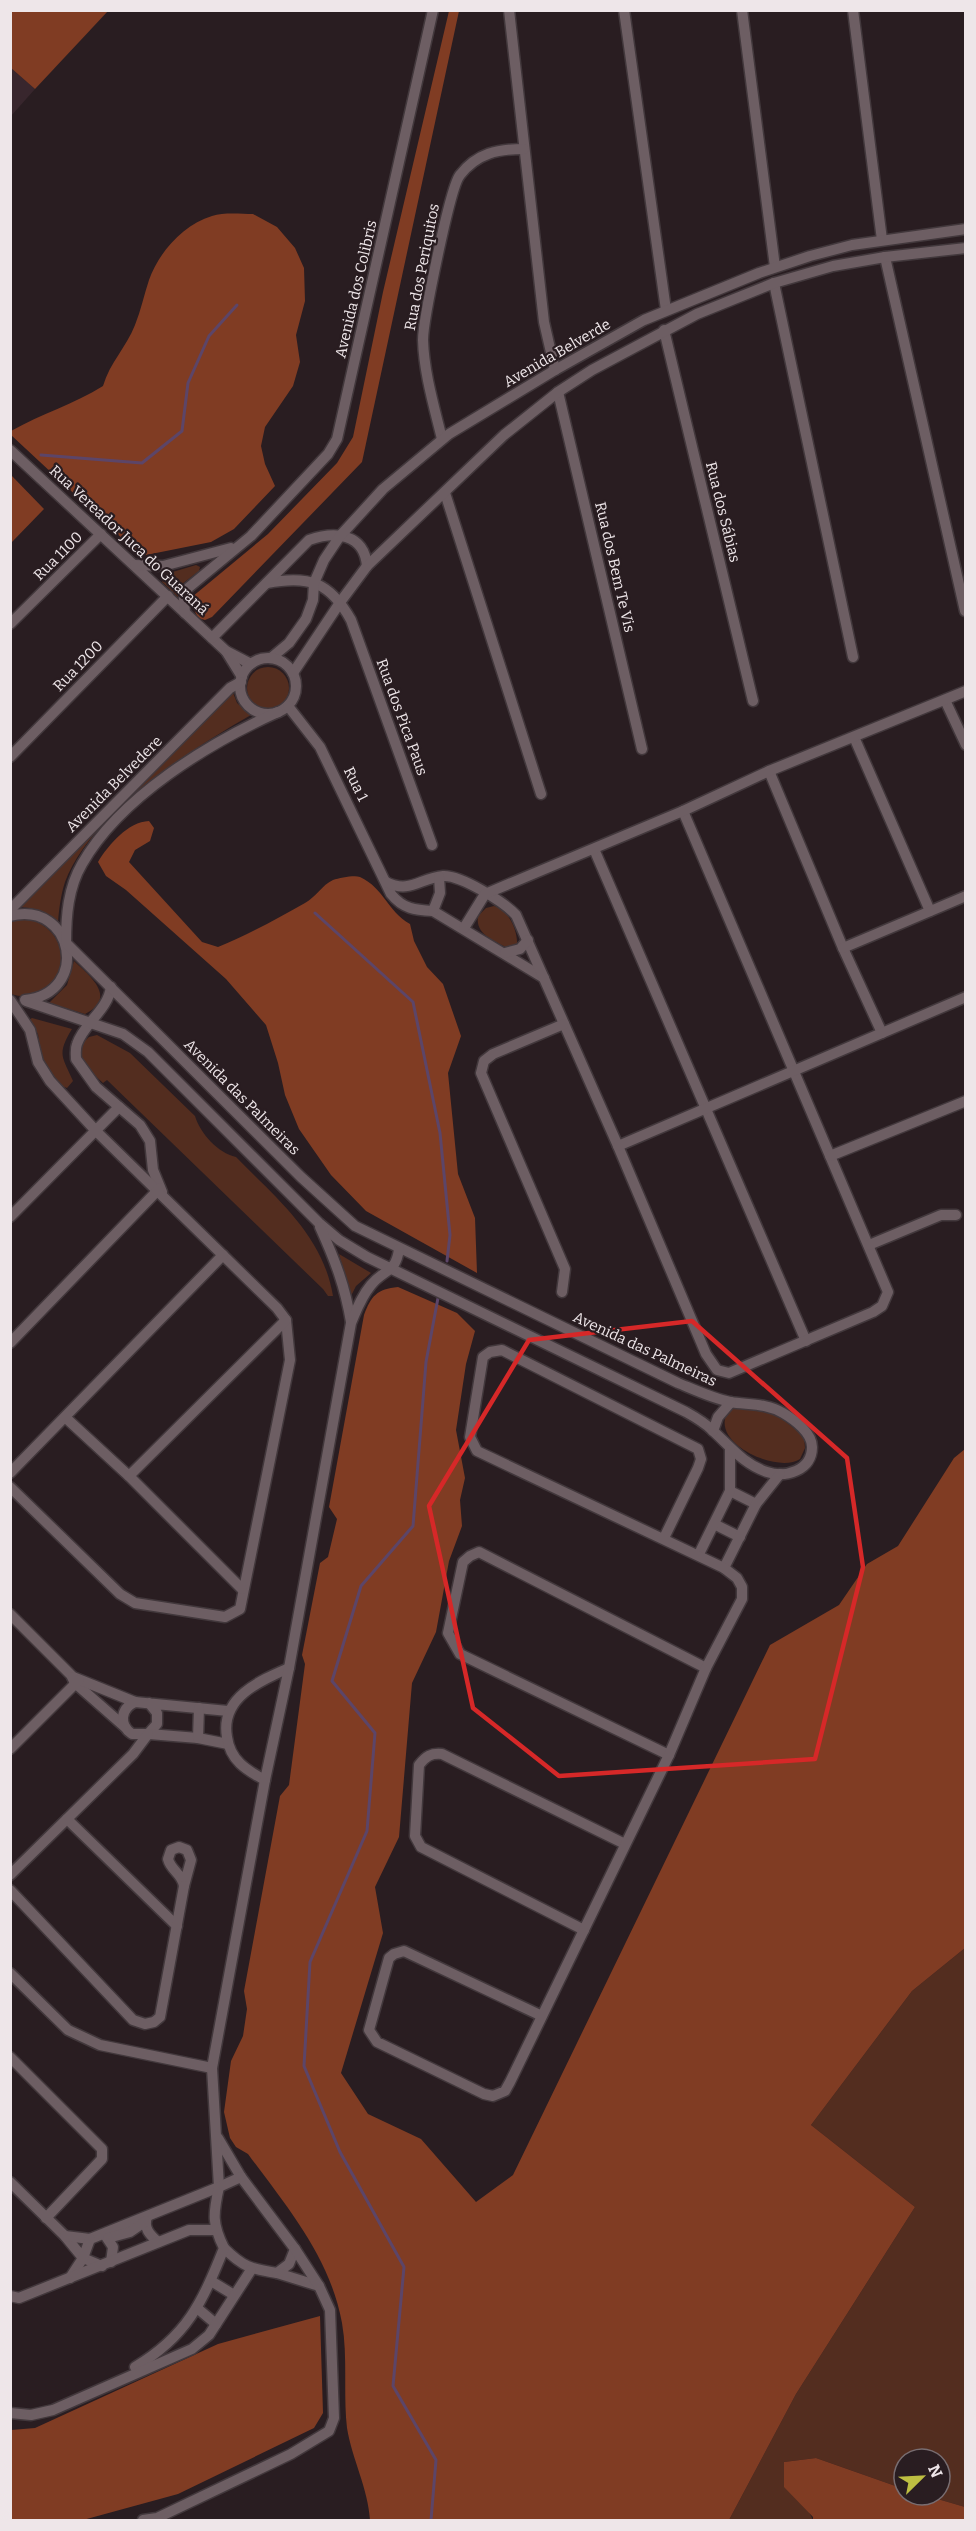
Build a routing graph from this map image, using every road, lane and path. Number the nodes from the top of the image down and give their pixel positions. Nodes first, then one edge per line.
1 (433, 10) edge
2 (509, 10) edge
3 (624, 10) edge
4 (742, 10) edge
5 (853, 10) edge
6 (524, 148) junction
7 (966, 229) edge
8 (882, 240) junction
9 (852, 245) junction
10 (966, 248) edge
11 (818, 253) junction
12 (885, 257) junction
13 (833, 266) junction
14 (775, 267) junction
15 (798, 276) junction
16 (774, 283) junction
17 (666, 310) junction
18 (635, 325) junction
19 (664, 330) junction
20 (604, 342) junction
21 (623, 351) junction
22 (555, 370) junction
23 (592, 370) junction
24 (558, 392) junction
25 (441, 439) junction
26 (10, 450) edge
27 (445, 493) junction
28 (101, 534) junction
29 (340, 536) junction
30 (244, 541) junction
31 (134, 565) junction
32 (171, 565) junction
33 (368, 566) junction
34 (267, 583) junction
35 (314, 583) junction
36 (156, 586) junction
37 (168, 596) junction
38 (340, 601) junction
39 (965, 611) edge
40 (185, 613) junction
41 (10, 624) edge
42 (212, 638) junction
43 (226, 651) junction
44 (854, 657) dead end
45 (271, 658) junction
46 (251, 664) junction
47 (293, 673) junction
48 (242, 680) junction
49 (966, 691) edge
50 (945, 700) junction
51 (753, 701) dead end
52 (288, 706) junction
53 (278, 712) junction
54 (854, 737) junction
55 (966, 745) edge
56 (642, 749) dead end
57 (10, 757) edge
58 (769, 771) junction
59 (541, 794) dead end
60 (683, 811) junction
61 (432, 845) dead end
62 (594, 849) junction
63 (439, 877) junction
64 (386, 882) junction
65 (485, 894) junction
66 (966, 896) edge
67 (10, 910) edge
68 (433, 911) junction
69 (930, 911) junction
70 (10, 915) edge
71 (464, 928) junction
72 (528, 940) junction
73 (66, 943) junction
74 (843, 948) junction
75 (505, 953) junction
76 (545, 978) junction
77 (111, 987) junction
78 (966, 997) edge
79 (10, 999) edge
80 (26, 1000) junction
81 (91, 1023) junction
82 (564, 1024) junction
83 (882, 1033) junction
84 (793, 1071) junction
85 (966, 1101) edge
86 (119, 1107) junction
87 (706, 1108) junction
88 (97, 1132) junction
89 (618, 1146) junction
90 (830, 1156) junction
91 (161, 1192) junction
92 (956, 1215) dead end
93 (10, 1217) edge
94 (319, 1223) junction
95 (869, 1245) junction
96 (399, 1249) junction
97 (223, 1255) junction
98 (390, 1270) junction
99 (562, 1292) dead end
100 (286, 1320) junction
101 (351, 1323) junction
102 (806, 1341) junction
103 (10, 1343) edge
104 (731, 1402) junction
105 (66, 1418) junction
106 (714, 1431) junction
107 (730, 1450) junction
108 (10, 1473) edge
109 (780, 1474) junction
110 (129, 1476) junction
111 (10, 1487) edge
112 (730, 1491) junction
113 (756, 1504) junction
114 (714, 1524) junction
115 (740, 1537) junction
116 (664, 1538) junction
117 (699, 1554) junction
118 (724, 1568) junction
119 (242, 1589) junction
120 (10, 1614) edge
121 (289, 1668) junction
122 (706, 1668) junction
123 (75, 1680) junction
124 (143, 1702) junction
125 (199, 1708) junction
126 (228, 1711) junction
127 (129, 1731) junction
128 (149, 1734) junction
129 (198, 1738) junction
130 (228, 1744) junction
131 (10, 1749) edge
132 (133, 1754) junction
133 (669, 1755) junction
134 (265, 1780) junction
135 (67, 1819) junction
136 (625, 1844) junction
137 (10, 1875) edge
138 (184, 1886) dead end
139 (10, 1890) edge
140 (177, 1926) junction
141 (584, 1930) junction
142 (10, 1973) edge
143 (542, 2016) junction
144 (10, 2057) edge
145 (212, 2068) junction
146 (217, 2137) junction
147 (241, 2177) junction
148 (10, 2182) edge
149 (219, 2187) junction
150 (46, 2218) junction
151 (147, 2218) junction
152 (214, 2230) junction
153 (65, 2236) junction
154 (106, 2236) junction
155 (90, 2239) junction
156 (158, 2242) junction
157 (224, 2248) junction
158 (295, 2249) junction
159 (83, 2258) junction
160 (106, 2264) junction
161 (251, 2270) junction
162 (277, 2273) junction
163 (70, 2278) junction
164 (211, 2281) junction
165 (319, 2286) junction
166 (234, 2295) junction
167 (10, 2296) edge
168 (197, 2308) junction
169 (216, 2324) junction
170 (100, 2388) junction
171 (10, 2413) edge
172 (143, 2520) edge

1 - 30 street, Avenida dos Colibris
2 - 6 street
3 - 17 street
4 - 14 street
5 - 8 street
6 - 22 street
6 - 25 street, Rua dos Periquitos
7 - 8 street, Avenida Belverde
8 - 9 street, Avenida Belverde
9 - 11 street, Avenida Belverde
9 - 13 street
10 - 12 street
11 - 14 street, Avenida Belverde
11 - 15 street
12 - 13 street
12 - 39 street
13 - 15 street
14 - 17 street, Avenida Belverde
15 - 16 street
16 - 19 street
16 - 44 street
17 - 18 street, Avenida Belverde
18 - 20 street, Avenida Belverde
18 - 21 street
19 - 21 street
19 - 51 street, Rua dos Sábias
20 - 22 street, Avenida Belverde
20 - 23 street
21 - 23 street
22 - 25 street, Avenida Belverde
23 - 24 street
24 - 27 street
24 - 56 street, Rua dos Bem Te Vis
25 - 29 street, Avenida Belverde
26 - 28 street, Rua Vereador Juca do Guaraná
27 - 33 street
27 - 59 street
28 - 31 street, Rua Vereador Juca do Guaraná
28 - 41 street, Rua 1100
29 - 33 street
29 - 34 street
29 - 35 street, Avenida Belverde
30 - 32 street, Avenida dos Colibris
30 - 40 street, Avenida dos Colibris
31 - 32 street, Avenida dos Colibris
31 - 36 street, Rua Vereador Juca do Guaraná
32 - 36 street
33 - 38 street
34 - 35 street
34 - 42 street
35 - 38 street
35 - 45 street, Avenida Belverde
36 - 37 street, Rua Vereador Juca do Guaraná
37 - 40 street, Rua Vereador Juca do Guaraná
37 - 57 street, Rua 1200
38 - 47 street
38 - 61 street, Rua dos Pica Paus
40 - 42 street, Rua Vereador Juca do Guaraná
42 - 43 street, Rua Vereador Juca do Guaraná
43 - 46 street, Rua Vereador Juca do Guaraná
43 - 48 street, Rua Vereador Juca do Guaraná
45 - 46 street
45 - 47 street
46 - 48 street
47 - 52 street
48 - 53 street
48 - 67 street, Avenida Belvedere
49 - 50 street
50 - 54 street
50 - 55 street
52 - 53 street
52 - 64 street, Rua 1
53 - 73 street, Avenida Belvedere
54 - 58 street
54 - 69 street
58 - 60 street
58 - 74 street
60 - 62 street
60 - 84 street
62 - 65 street
62 - 87 street
63 - 64 street
63 - 65 street
63 - 68 street
64 - 68 street, Rua 1
65 - 71 street
65 - 72 street
66 - 69 street
68 - 71 street, Rua 1
69 - 74 street
70 - 73 street, Avenida das Palmeiras
71 - 75 street, Rua 1
72 - 75 street
72 - 76 street
73 - 77 street, Avenida das Palmeiras
73 - 80 street, Avenida Belvedere
74 - 83 street
75 - 76 street, Rua 1
76 - 82 street
77 - 81 street
77 - 96 street, Avenida das Palmeiras
78 - 83 street
79 - 80 street
79 - 88 street
80 - 81 street
81 - 86 street
81 - 94 street
82 - 89 street
82 - 99 street
83 - 84 street
84 - 87 street
84 - 90 street
85 - 90 street
86 - 88 street
86 - 91 street
87 - 89 street
87 - 102 street
88 - 91 street
88 - 93 street
89 - 102 street
90 - 95 street
91 - 97 street
91 - 103 street
92 - 95 street
94 - 98 street
94 - 101 street
95 - 102 street
96 - 98 street
96 - 104 street, Avenida das Palmeiras
97 - 100 street
97 - 105 street
98 - 101 street
98 - 106 street
100 - 110 street
100 - 119 street
101 - 121 street
104 - 106 street
104 - 109 street, Avenida das Palmeiras
105 - 108 street
105 - 110 street
106 - 107 street
107 - 109 street
107 - 112 street
109 - 113 street
110 - 119 street
111 - 119 street
112 - 113 street
112 - 114 street
113 - 115 street
114 - 115 street
114 - 117 street
115 - 118 street
116 - 116 street
116 - 117 street
117 - 118 street
118 - 122 street
120 - 123 street
121 - 126 street
121 - 134 street
122 - 133 street
122 - 133 street
123 - 124 street
123 - 127 street
123 - 131 street
124 - 125 street
124 - 127 street
124 - 128 street
125 - 126 street
125 - 129 street
126 - 130 street
127 - 128 street
127 - 132 street
128 - 129 street
128 - 132 street
129 - 130 street
130 - 134 street
132 - 135 street
133 - 136 street
134 - 145 street
135 - 137 street
135 - 140 street
136 - 141 street
136 - 141 street
138 - 140 street
139 - 140 street
141 - 143 street
142 - 145 street
143 - 143 street
144 - 150 street
145 - 146 street
146 - 147 street
146 - 149 street
147 - 149 street
147 - 158 street
148 - 150 street
149 - 151 street
149 - 152 street
150 - 153 street
151 - 154 street
151 - 156 street
152 - 156 street
152 - 157 street
153 - 155 street
153 - 159 street
154 - 155 street
154 - 160 street
155 - 159 street
156 - 160 street
157 - 161 street
157 - 164 street
158 - 162 street
158 - 165 street
159 - 160 street
159 - 163 street
160 - 163 street
161 - 162 street
161 - 166 street
162 - 165 street
163 - 167 street
164 - 166 street
164 - 168 street
165 - 172 street
166 - 169 street
168 - 169 street
168 - 170 street
169 - 170 street
170 - 171 street

